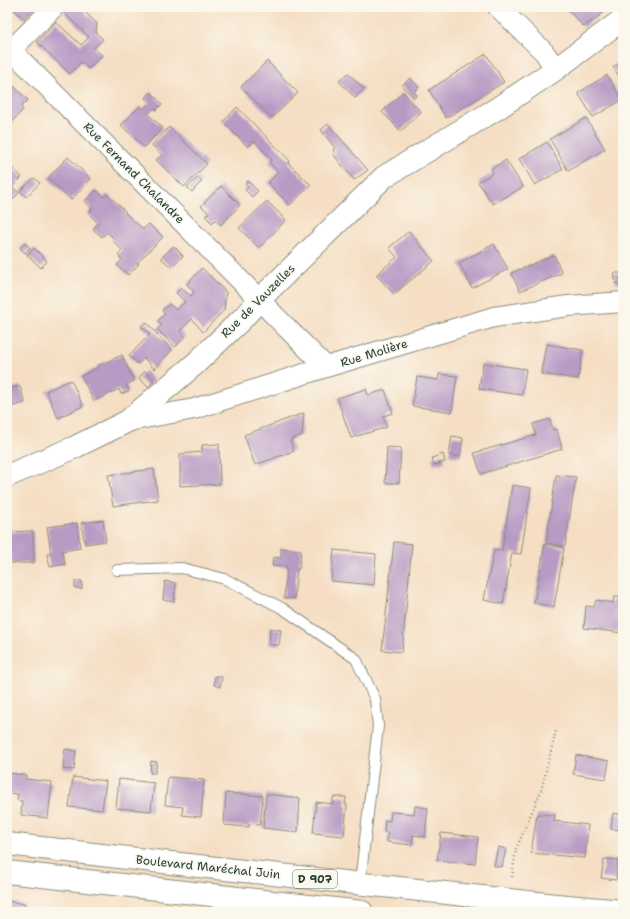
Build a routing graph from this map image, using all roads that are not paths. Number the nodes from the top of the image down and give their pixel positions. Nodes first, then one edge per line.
1 (54, 7) edge
2 (498, 7) edge
3 (623, 18) edge
4 (9, 48) edge
5 (556, 69) junction
6 (259, 300) junction
7 (623, 302) edge
8 (326, 367) junction
9 (128, 422) junction
10 (7, 476) edge
11 (117, 570) dead end
12 (7, 844) edge
13 (7, 872) edge
14 (360, 883) junction
15 (623, 911) edge
16 (362, 912) edge

1 - 4 street
2 - 5 street
3 - 5 main road, Rue de Vauzelles
4 - 6 street, Rue Fernand Chalandre
5 - 6 main road, Rue de Vauzelles
6 - 8 street, Rue Fernand Chalandre
6 - 9 main road, Rue de Vauzelles
7 - 8 street, Rue Molière
8 - 9 street, Rue Molière
9 - 10 main road, Rue de Vauzelles
11 - 14 lane
12 - 14 main road, Boulevard Maréchal Juin / D 907
13 - 16 main road, D 907
14 - 15 main road, Boulevard Maréchal Juin / D 907

